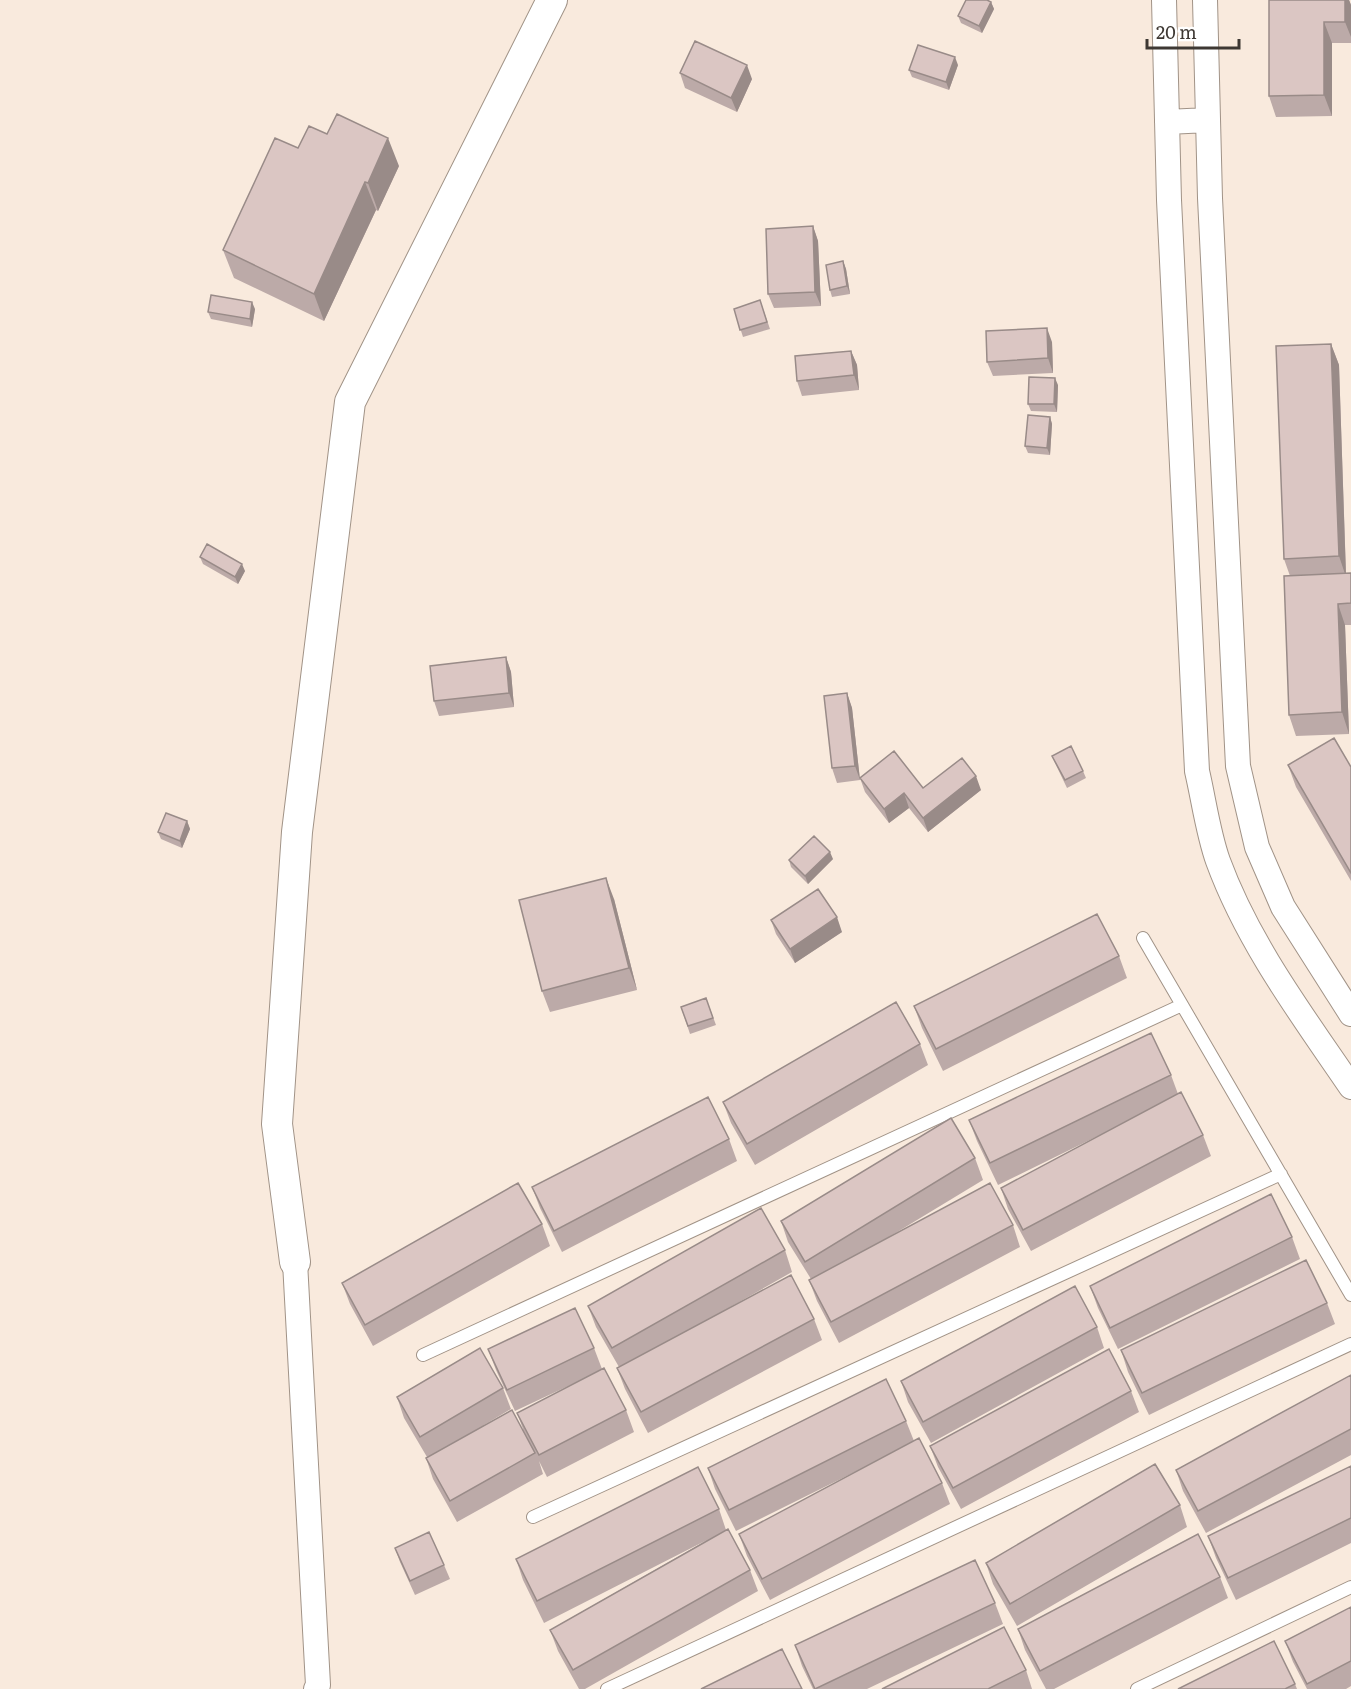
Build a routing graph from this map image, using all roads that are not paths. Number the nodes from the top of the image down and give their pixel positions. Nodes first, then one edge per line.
1 (552, 0) edge
2 (1164, 0) edge
3 (1205, 0) edge
4 (1208, 120) junction
5 (1167, 122) junction
6 (1143, 938) dead end
7 (1182, 1005) junction
8 (1351, 1014) edge
9 (1351, 1087) edge
10 (1281, 1174) junction
11 (295, 1262) joint
12 (1351, 1295) edge
13 (1351, 1344) edge
14 (423, 1354) dead end
15 (533, 1517) dead end
16 (1351, 1587) edge
17 (316, 1689) edge
18 (607, 1689) edge
19 (1137, 1689) edge

1 - 11 street
2 - 5 street
3 - 4 street
4 - 5 street
4 - 8 street
5 - 9 street
6 - 7 lane
7 - 10 lane
7 - 14 lane
10 - 12 lane
10 - 15 lane
11 - 17 street
13 - 18 lane
16 - 19 lane

